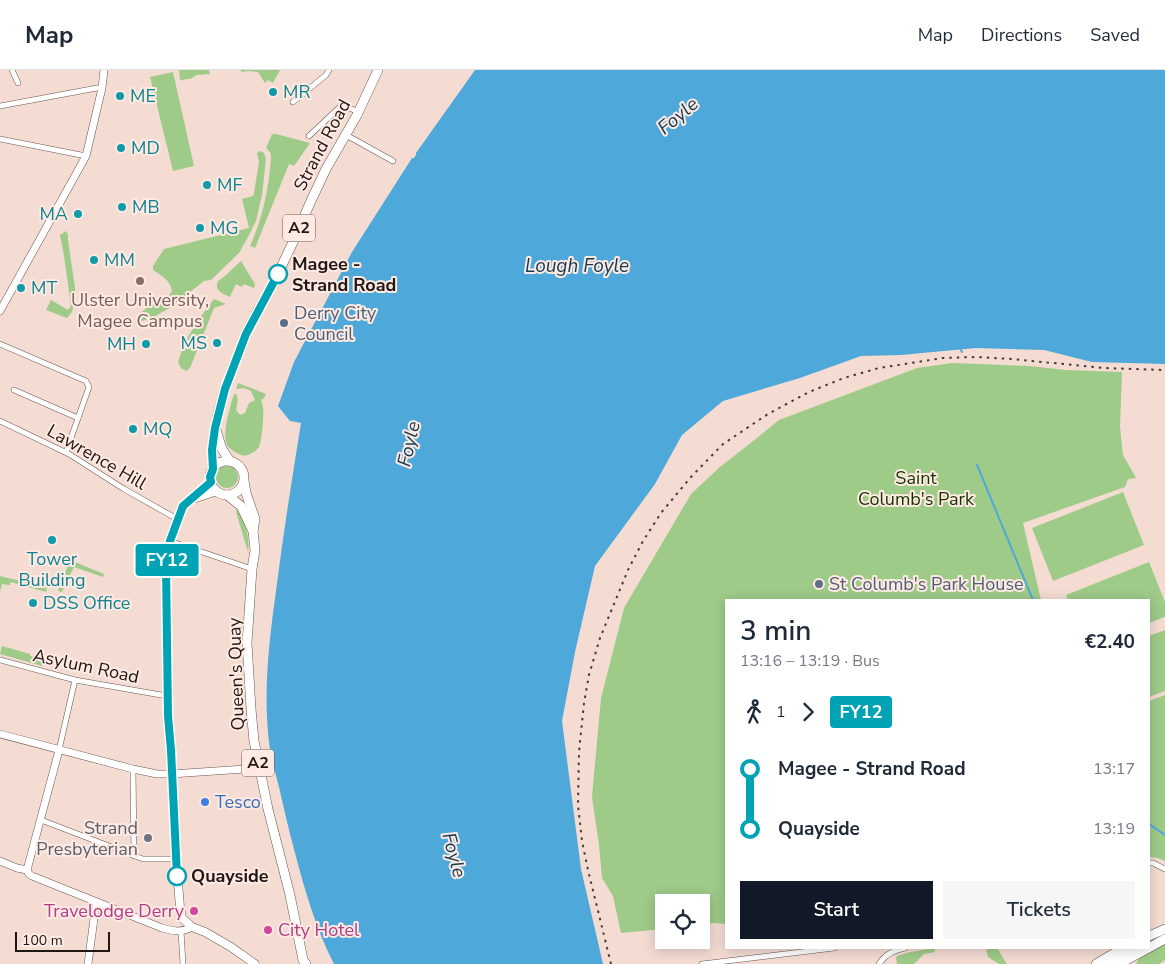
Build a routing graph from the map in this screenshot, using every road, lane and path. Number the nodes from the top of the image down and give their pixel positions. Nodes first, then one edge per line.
1 (13, 70) edge
2 (104, 70) edge
3 (329, 70) edge
4 (378, 70) edge
5 (18, 83) dead end
6 (102, 88) junction
7 (293, 102) dead end
8 (0, 106) edge
9 (359, 112) junction
10 (346, 135) junction
11 (310, 136) dead end
12 (0, 139) edge
13 (86, 156) junction
14 (392, 161) dead end
15 (0, 311) edge
16 (0, 344) edge
17 (14, 390) dead end
18 (78, 418) junction
19 (0, 421) edge
20 (215, 428) junction
21 (66, 452) junction
22 (230, 461) junction
23 (213, 469) junction
24 (244, 481) junction
25 (211, 482) junction
26 (217, 491) junction
27 (227, 495) junction
28 (189, 500) junction
29 (179, 520) junction
30 (253, 531) junction
31 (170, 541) junction
32 (252, 569) junction
33 (0, 660) edge
34 (76, 680) junction
35 (167, 696) junction
36 (0, 734) edge
37 (59, 750) junction
38 (259, 768) junction
39 (133, 769) junction
40 (171, 774) junction
41 (41, 820) junction
42 (134, 856) junction
43 (176, 859) junction
44 (0, 861) edge
45 (1150, 863) edge
46 (1165, 869) edge
47 (27, 870) junction
48 (97, 903) junction
49 (182, 918) junction
50 (192, 927) junction
51 (1165, 929) edge
52 (168, 930) junction
53 (181, 931) junction
54 (1165, 935) edge
55 (1150, 936) edge
56 (1165, 939) edge
57 (1150, 942) edge
58 (1150, 944) edge
59 (826, 949) edge
60 (900, 949) edge
61 (1126, 953) edge
62 (1116, 957) edge
63 (304, 963) edge
64 (90, 964) edge
65 (183, 964) edge
66 (255, 964) edge
67 (702, 964) edge
68 (879, 964) edge
69 (1096, 964) edge
70 (1106, 964) edge

1 - 5 street
2 - 6 main road
3 - 7 street
4 - 9 highway, Strand Road / A2
6 - 8 street
6 - 13 main road
9 - 10 highway, Strand Road / A2
9 - 11 street
10 - 14 street
10 - 20 highway, Strand Road / A2
12 - 13 street
13 - 15 main road
16 - 18 street
17 - 18 street
18 - 21 street
19 - 21 street, Lawrence Hill
20 - 22 highway, A2
20 - 23 highway, Strand Road / A2
21 - 29 street, Lawrence Hill
22 - 23 highway
22 - 24 highway, A2
23 - 25 highway, A2
24 - 27 highway
24 - 30 highway, Queen's Quay / A2
25 - 26 highway
25 - 28 main road
26 - 27 highway, A2
26 - 28 main road
27 - 30 highway, Queen's Quay / A2
28 - 29 main road
29 - 31 main road
30 - 32 highway, Queen's Quay / A2
31 - 32 street
31 - 35 main road
32 - 38 highway, Queen's Quay / A2
33 - 34 street, Asylum Road
34 - 35 street, Asylum Road
34 - 37 street
35 - 40 main road
36 - 37 main road
37 - 39 main road
37 - 41 main road
38 - 40 main road
38 - 63 highway, Queen's Quay / A2
39 - 40 main road
39 - 42 street
40 - 43 main road
41 - 42 street
41 - 47 main road
42 - 43 street
43 - 49 main road
44 - 47 main road
45 - 46 street
47 - 48 main road
48 - 52 main road
48 - 64 main road
49 - 50 main road
49 - 52 main road
50 - 53 main road
50 - 66 main road
51 - 55 highway
52 - 53 main road
53 - 65 street
54 - 57 highway
56 - 58 highway
59 - 67 street
60 - 68 street
61 - 62 highway
62 - 69 highway
62 - 70 highway

